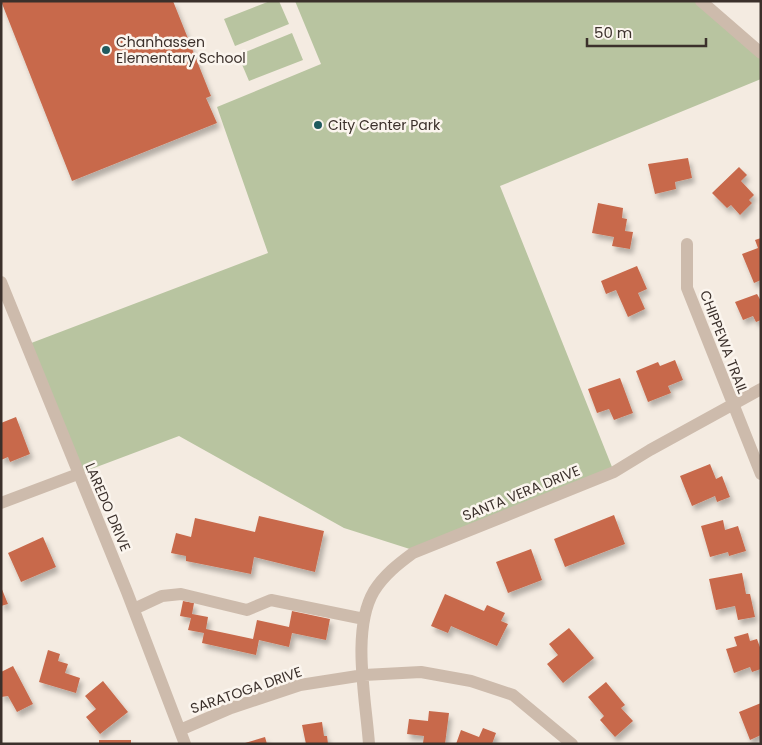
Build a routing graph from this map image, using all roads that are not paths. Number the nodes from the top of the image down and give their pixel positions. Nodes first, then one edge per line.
1 (701, 1) edge
2 (761, 54) edge
3 (687, 244) dead end
4 (1, 282) edge
5 (761, 389) edge
6 (732, 407) junction
7 (78, 474) junction
8 (761, 474) edge
9 (1, 503) edge
10 (134, 609) junction
11 (364, 619) junction
12 (364, 675) junction
13 (180, 730) junction
14 (185, 744) edge
15 (369, 744) edge
16 (572, 744) edge

1 - 2 street
3 - 6 street, CHIPPEWA TRAIL
4 - 7 street, LAREDO DRIVE
5 - 6 street, SANTA VERA DRIVE
6 - 8 street, CHIPPEWA TRAIL
6 - 11 street, SANTA VERA DRIVE
7 - 9 street
7 - 10 street, LAREDO DRIVE
10 - 11 street
10 - 13 street, LAREDO DRIVE
11 - 12 street, SANTA VERA DRIVE
12 - 13 street, SARATOGA DRIVE
12 - 15 street, SANTA VERA DRIVE
12 - 16 street, SARATOGA DRIVE
13 - 14 street, LAREDO DRIVE

